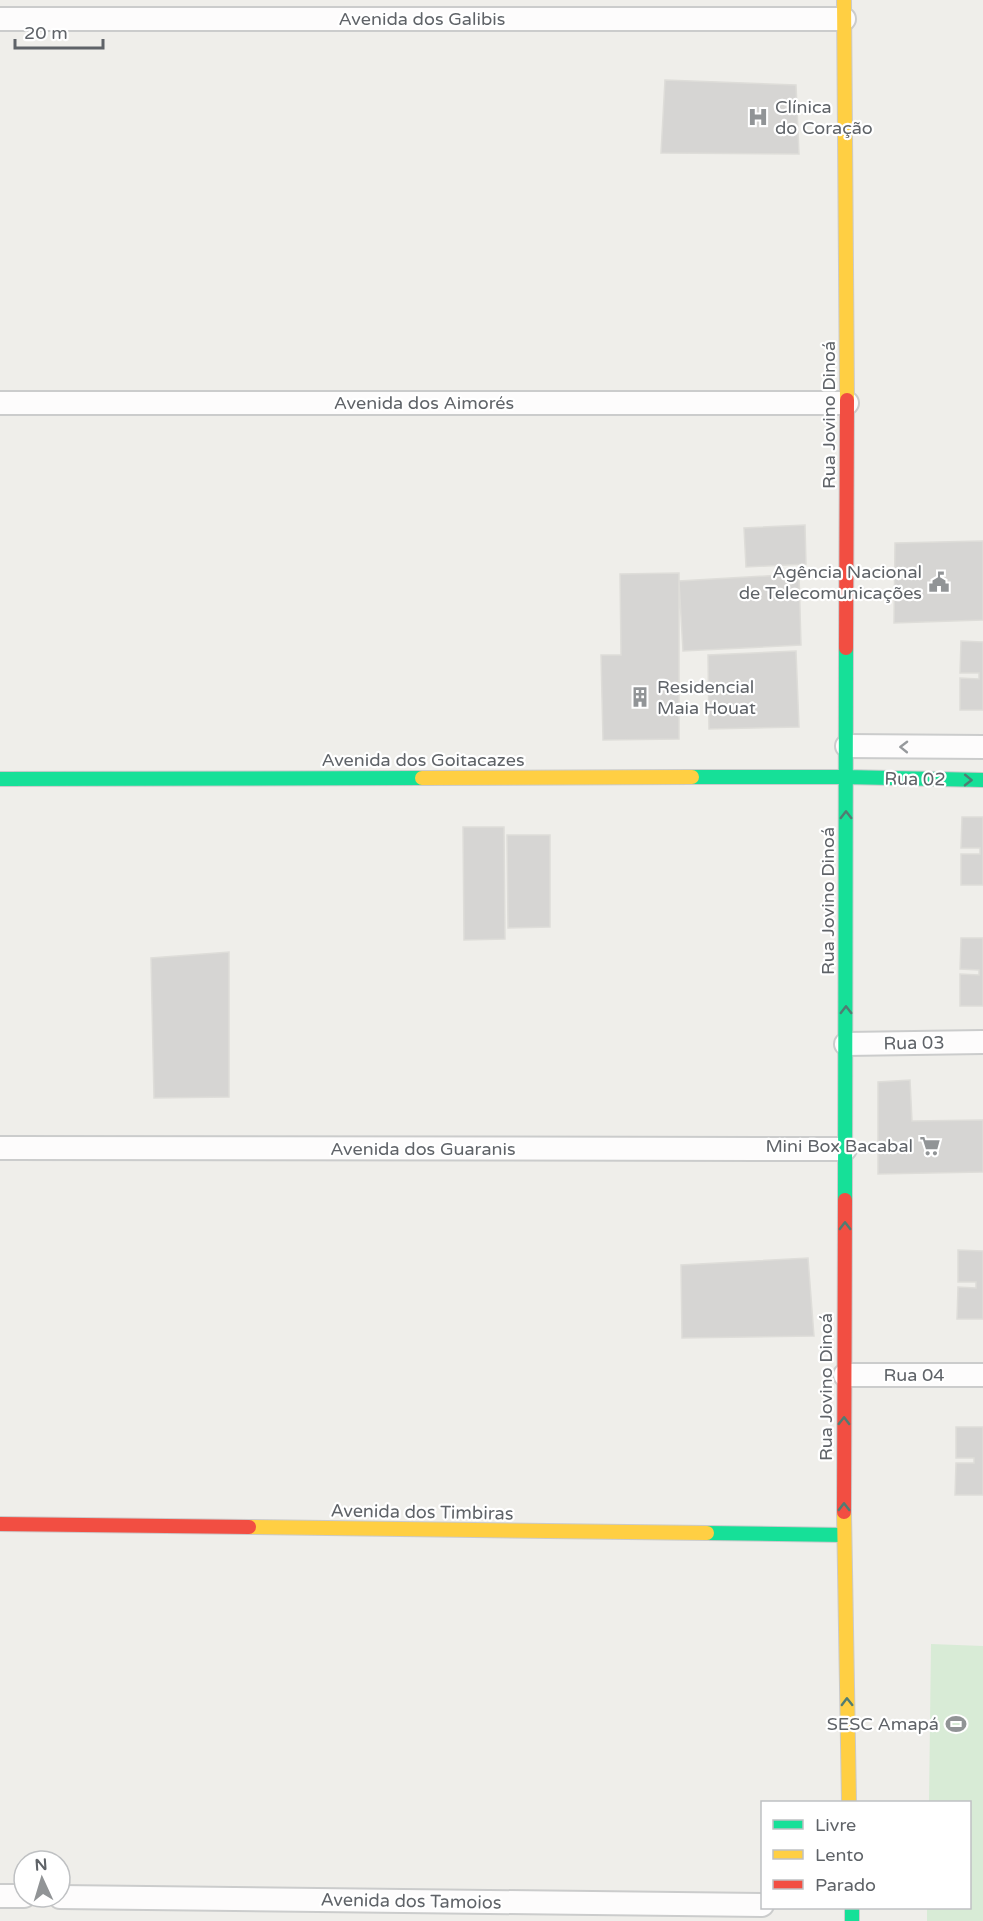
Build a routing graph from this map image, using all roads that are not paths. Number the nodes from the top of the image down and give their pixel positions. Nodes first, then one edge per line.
1 (844, 9) edge
2 (0, 19) edge
3 (0, 403) edge
4 (847, 403) junction
5 (847, 746) junction
6 (983, 747) edge
7 (846, 777) junction
8 (0, 779) edge
9 (983, 780) edge
10 (983, 1042) edge
11 (846, 1044) junction
12 (0, 1149) edge
13 (845, 1149) junction
14 (845, 1375) junction
15 (983, 1375) edge
16 (0, 1524) edge
17 (844, 1535) junction
18 (849, 1801) edge
19 (72, 1897) edge
20 (761, 1905) edge

1 - 2 street, Avenida dos Galibis
1 - 4 street, Rua Jovino Dinoá
3 - 4 street, Avenida dos Aimorés
4 - 5 street, Rua Jovino Dinoá
6 -> 5 street, Rua 02
5 - 7 street, Rua Jovino Dinoá
7 - 8 street, Avenida dos Goitacazes
7 -> 9 street, Rua 02
11 -> 7 street, Rua Jovino Dinoá
10 - 11 street, Rua 03
11 - 13 street, Rua Jovino Dinoá
12 - 13 street, Avenida dos Guaranis
14 -> 13 street, Rua Jovino Dinoá
14 - 15 street, Rua 04
17 -> 14 street, Rua Jovino Dinoá
16 - 17 street, Avenida dos Timbiras
18 -> 17 street, Rua Jovino Dinoá
19 - 20 street, Avenida dos Tamoios

